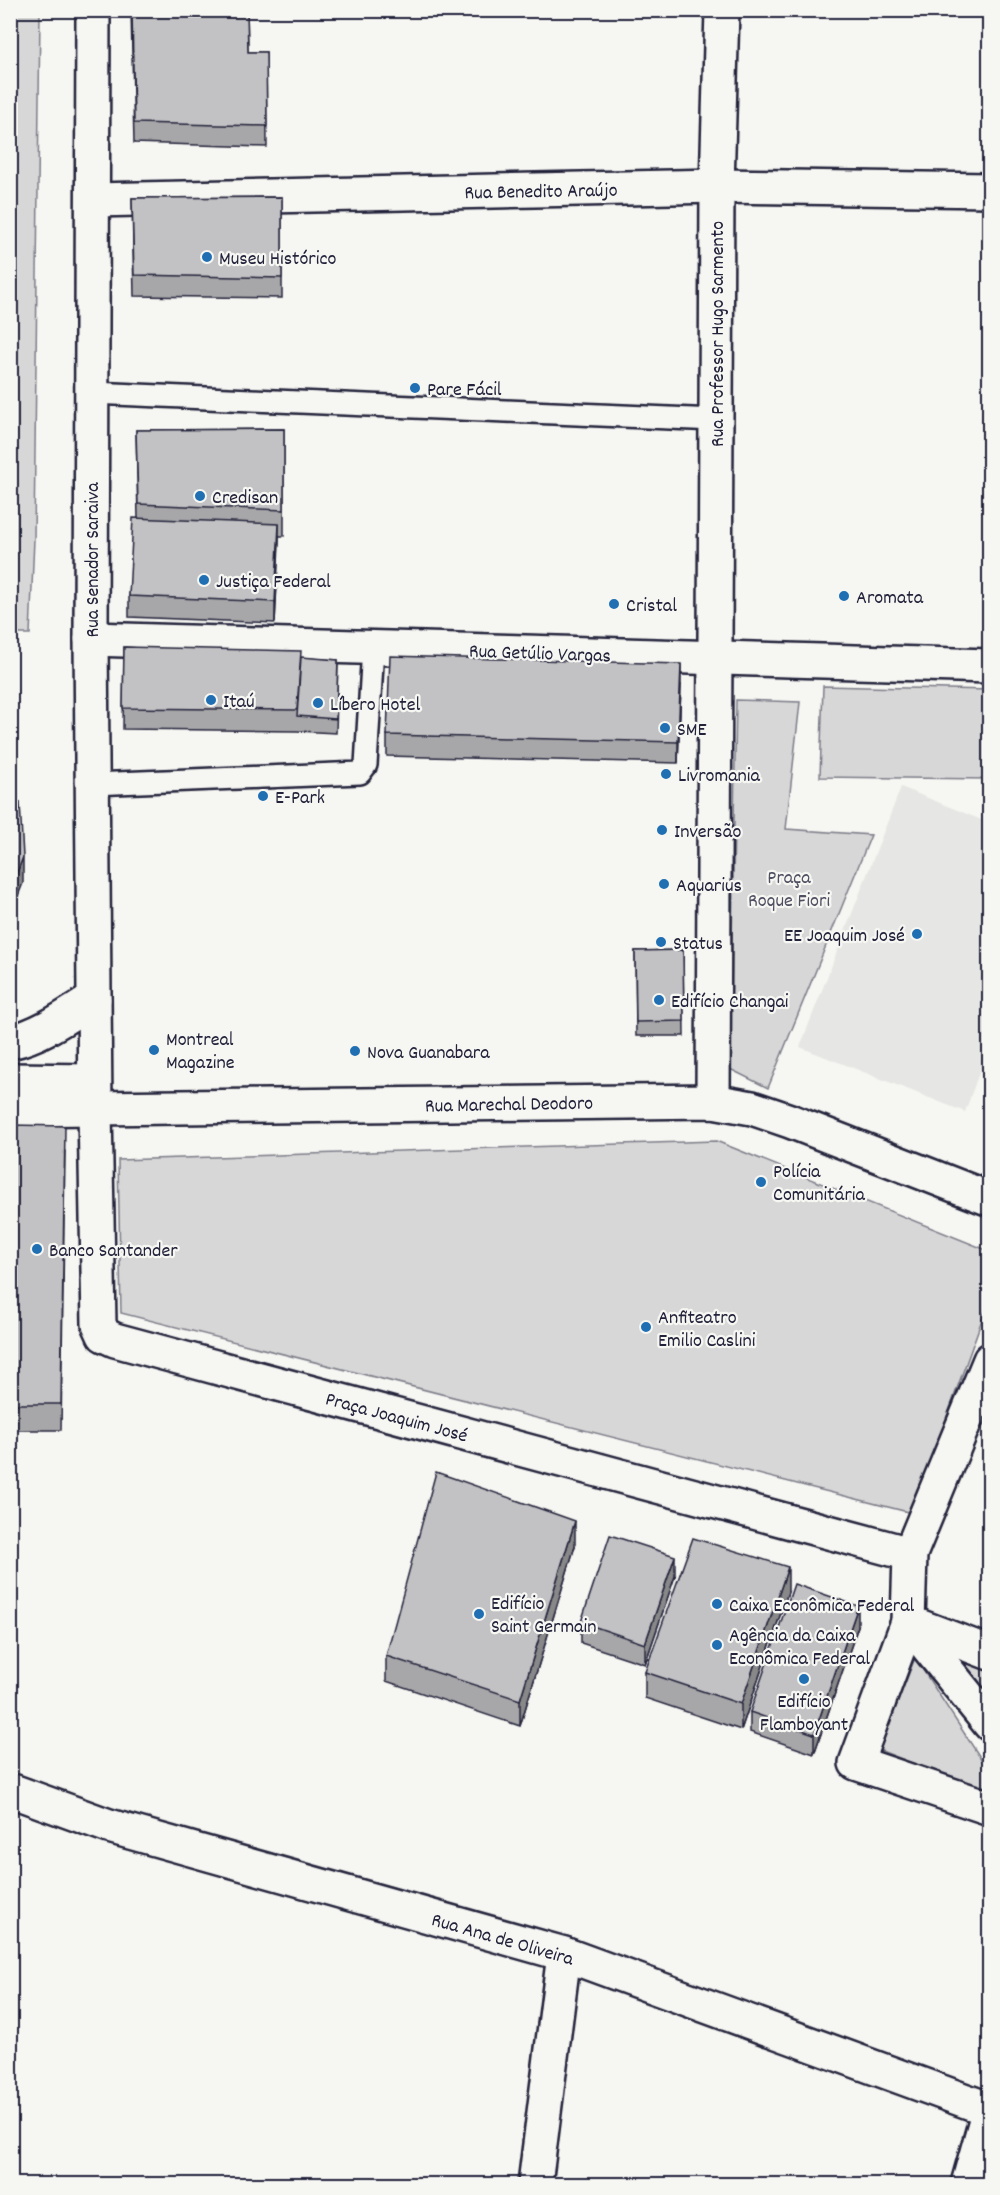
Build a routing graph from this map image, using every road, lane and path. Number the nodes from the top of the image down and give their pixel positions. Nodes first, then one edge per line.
1 (93, 10) edge
2 (722, 10) edge
3 (717, 186) junction
4 (990, 190) edge
5 (93, 200) junction
6 (92, 393) junction
7 (716, 420) junction
8 (91, 639) junction
9 (373, 647) junction
10 (715, 657) junction
11 (990, 666) edge
12 (92, 784) junction
13 (94, 999) junction
14 (10, 1042) edge
15 (10, 1080) edge
16 (95, 1095) junction
17 (713, 1101) junction
18 (10, 1109) edge
19 (990, 1199) edge
20 (990, 1360) edge
21 (910, 1554) junction
22 (908, 1622) junction
23 (990, 1653) edge
24 (990, 1724) edge
25 (10, 1790) edge
26 (990, 1808) edge
27 (564, 1954) junction
28 (989, 2108) edge
29 (535, 2184) edge
30 (968, 2184) edge

1 - 5 street, Rua Senador Saraiva
2 - 3 street, Rua Professor Hugo Sarmento
3 - 4 street, Rua Benedito Araújo
3 - 5 street, Rua Benedito Araújo
3 - 7 street, Rua Professor Hugo Sarmento
5 - 6 street, Rua Senador Saraiva
6 - 7 lane
6 - 8 street, Rua Senador Saraiva
7 - 10 street, Rua Professor Hugo Sarmento
8 - 9 street, Rua Getúlio Vargas
8 - 12 street, Rua Senador Saraiva
9 - 10 street, Rua Getúlio Vargas
9 - 12 lane
10 - 11 street, Rua Getúlio Vargas
10 - 17 street
12 - 13 street, Rua Senador Saraiva
13 - 14 street
13 - 16 street, Rua Senador Saraiva
15 - 16 street, Rua Marechal Deodoro
16 - 17 street, Rua Marechal Deodoro
16 - 18 street, Rua Marechal Deodoro
16 - 21 street, Praça Joaquim José
17 - 19 street, Rua Marechal Deodoro
20 - 21 street
21 - 22 street
22 - 23 street
22 - 24 street
22 - 26 street
25 - 27 street, Rua Ana de Oliveira
27 - 28 street, Rua Ana de Oliveira
27 - 29 street
28 - 30 street

